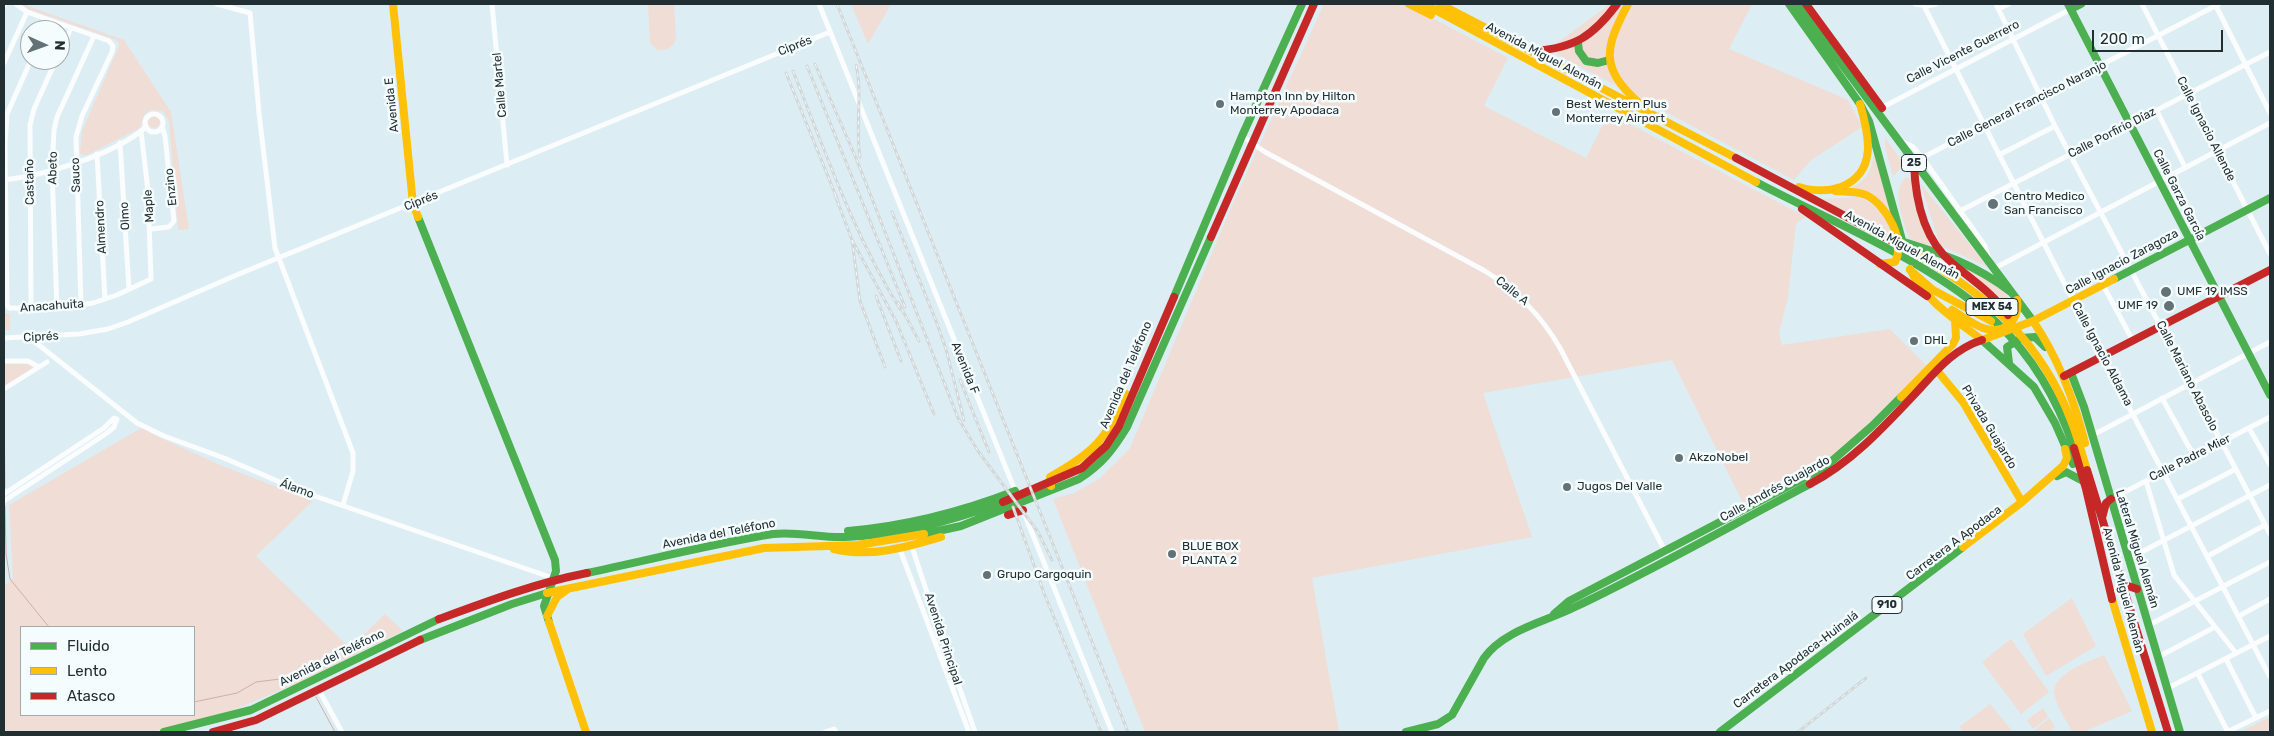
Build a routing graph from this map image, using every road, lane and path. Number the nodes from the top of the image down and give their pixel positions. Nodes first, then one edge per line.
1 (16, 4) edge
2 (217, 4) edge
3 (393, 4) edge
4 (492, 4) edge
5 (819, 4) edge
6 (1302, 4) edge
7 (1410, 4) edge
8 (1424, 4) edge
9 (1440, 4) edge
10 (1452, 4) edge
11 (1617, 4) edge
12 (1628, 4) edge
13 (1789, 4) edge
14 (1797, 4) edge
15 (1806, 4) edge
16 (1915, 4) edge
17 (1936, 4) edge
18 (2009, 4) edge
19 (2081, 4) edge
20 (2142, 4) edge
21 (2217, 4) edge
22 (1313, 5) edge
23 (1923, 5) edge
24 (1997, 6) edge
25 (2070, 6) edge
26 (27, 12) junction
27 (49, 20) edge
28 (71, 28) edge
29 (1483, 30) junction
30 (1496, 31) junction
31 (830, 32) junction
32 (94, 36) junction
33 (2159, 36) junction
34 (2013, 39) junction
35 (1492, 40) junction
36 (1578, 43) junction
37 (1534, 51) junction
38 (2270, 52) edge
39 (1609, 60) junction
40 (4, 63) edge
41 (2246, 65) junction
42 (2100, 66) junction
43 (1956, 68) junction
44 (26, 70) edge
45 (52, 70) edge
46 (2188, 94) junction
47 (2041, 97) junction
48 (1860, 104) junction
49 (1879, 109) junction
50 (2157, 111) junction
51 (2270, 112) edge
52 (6, 113) edge
53 (1662, 119) junction
54 (2270, 123) edge
55 (2130, 125) junction
56 (1985, 126) junction
57 (2055, 126) junction
58 (146, 127) junction
59 (162, 127) junction
60 (141, 131) junction
61 (1242, 136) junction
62 (1898, 141) junction
63 (1251, 143) junction
64 (120, 144) junction
65 (2217, 151) junction
66 (97, 154) junction
67 (2071, 154) junction
68 (1999, 155) junction
69 (1922, 157) junction
70 (1914, 162) junction
71 (75, 164) junction
72 (507, 165) junction
73 (2185, 167) junction
74 (52, 171) junction
75 (29, 176) junction
76 (5, 180) edge
77 (1778, 180) junction
78 (2159, 181) junction
79 (2014, 183) junction
80 (1824, 190) junction
81 (1784, 196) junction
82 (2270, 198) edge
83 (413, 204) junction
84 (2248, 209) junction
85 (1958, 212) junction
86 (2100, 212) junction
87 (151, 229) junction
88 (1879, 235) junction
89 (2189, 240) junction
90 (2044, 242) junction
91 (2270, 254) edge
92 (280, 259) junction
93 (1880, 264) junction
94 (1994, 268) junction
95 (2131, 269) junction
96 (1910, 270) junction
97 (2270, 270) edge
98 (149, 281) joint
99 (2103, 285) junction
100 (129, 290) junction
101 (2014, 295) junction
102 (1927, 296) junction
103 (2219, 297) junction
104 (105, 299) junction
105 (2074, 301) junction
106 (81, 305) junction
107 (57, 308) junction
108 (31, 309) junction
109 (1944, 310) junction
110 (1955, 319) junction
111 (2033, 321) junction
112 (2162, 326) junction
113 (2014, 327) junction
114 (2004, 330) junction
115 (1986, 336) junction
116 (4, 338) edge
117 (30, 338) junction
118 (2133, 341) junction
119 (2270, 342) edge
120 (1151, 348) junction
121 (1160, 351) junction
122 (2248, 353) junction
123 (2055, 355) junction
124 (2104, 357) junction
125 (4, 361) edge
126 (47, 362) dead end
127 (2008, 363) junction
128 (39, 367) junction
129 (1935, 368) junction
130 (2067, 374) junction
131 (2191, 383) junction
132 (4, 389) edge
133 (1138, 392) junction
134 (2270, 396) edge
135 (2162, 398) junction
136 (2134, 414) junction
137 (2270, 417) edge
138 (2249, 428) junction
139 (2092, 435) junction
140 (2222, 442) junction
141 (2065, 448) junction
142 (2194, 456) junction
143 (2270, 465) edge
144 (2236, 469) junction
145 (2080, 472) junction
146 (2164, 472) junction
147 (2053, 477) junction
148 (2086, 480) junction
149 (2146, 481) junction
150 (2270, 485) edge
151 (1015, 490) junction
152 (4, 494) edge
153 (2094, 495) junction
154 (2250, 495) junction
155 (2110, 499) junction
156 (2178, 499) junction
157 (4, 500) edge
158 (987, 501) junction
159 (2022, 502) junction
160 (343, 505) junction
161 (1023, 510) junction
162 (2102, 519) junction
163 (994, 520) junction
164 (2265, 525) junction
165 (2192, 526) junction
166 (2270, 534) edge
167 (819, 535) junction
168 (857, 541) junction
169 (2163, 542) junction
170 (911, 544) junction
171 (829, 547) junction
172 (899, 547) junction
173 (1667, 555) junction
174 (2208, 556) junction
175 (2128, 559) junction
176 (2270, 562) edge
177 (552, 579) junction
178 (2122, 584) junction
179 (2224, 587) junction
180 (569, 588) junction
181 (2137, 589) junction
182 (547, 593) junction
183 (2270, 599) edge
184 (2193, 602) junction
185 (547, 616) junction
186 (2239, 616) junction
187 (2149, 625) junction
188 (2215, 627) junction
189 (2270, 636) edge
190 (2254, 645) junction
191 (2236, 653) junction
192 (2158, 656) junction
193 (2226, 659) junction
194 (2198, 674) junction
195 (2270, 675) edge
196 (307, 684) junction
197 (2168, 688) junction
198 (316, 692) junction
199 (2270, 711) edge
200 (2256, 718) junction
201 (835, 731) edge
202 (164, 732) edge
203 (213, 732) edge
204 (342, 732) edge
205 (586, 732) edge
206 (825, 732) edge
207 (969, 732) edge
208 (975, 732) edge
209 (1112, 732) edge
210 (1406, 732) edge
211 (1720, 732) edge
212 (1724, 732) edge
213 (2152, 732) edge
214 (2168, 732) edge
215 (2180, 732) edge
216 (2227, 732) edge

1 - 26 street
2 - 92 street
3 - 83 main road, Avenida E
4 - 72 street, Calle Martel
5 - 31 street, Avenida F
6 - 61 main road, Avenida del Teléfono
7 - 35 main road
8 - 29 main road, Avenida Miguel Alemán / MEX 54
9 - 29 main road, Avenida Miguel Alemán / MEX 54
10 - 30 main road
11 - 36 main road
12 - 39 main road
13 - 48 main road, 25
14 - 49 main road, 25
15 - 49 main road
16 - 23 street
17 - 23 street
18 - 24 street
19 - 25 main road, Calle Vicente Guerrero
20 - 33 street, Calle Ignacio Allende
21 - 33 street, Calle General Francisco Naranjo
21 - 41 street
22 - 63 main road, Avenida del Teléfono
23 - 43 street, Calle Ignacio Aldama
24 - 34 street, Calle Mariano Abasolo
25 - 34 street, Calle Vicente Guerrero
25 - 42 main road, Calle Garza García
26 - 27 street
26 - 40 street
28 - 32 street
29 - 30 main road, Avenida Miguel Alemán / MEX 54
29 - 35 main road, Avenida Miguel Alemán / MEX 54
30 - 37 main road, Avenida Miguel Alemán / MEX 54
31 - 72 street, Ciprés
31 - 151 street, Avenida F
32 - 71 street, Sauco
32 - 74 street, Abeto
33 - 42 street, Calle General Francisco Naranjo
33 - 46 street, Calle Ignacio Allende
34 - 43 street, Calle Vicente Guerrero
34 - 47 street, Calle Mariano Abasolo
35 - 81 main road, Avenida Miguel Alemán / MEX 54
36 - 37 main road
36 - 39 main road
37 - 53 main road, Avenida Miguel Alemán / MEX 54
38 - 41 street, Calle Porfirio Díaz
39 - 53 main road
41 - 46 street, Calle Porfirio Díaz
41 - 51 street
42 - 47 street, Calle General Francisco Naranjo
42 - 55 main road, Calle Garza García
43 - 49 street, Calle Vicente Guerrero
43 - 56 street, Calle Ignacio Aldama
44 - 52 street
45 - 75 street, Castaño
46 - 50 street, Calle Porfirio Díaz
46 - 65 street, Calle Ignacio Allende
47 - 56 street, Calle General Francisco Naranjo
47 - 57 street, Calle Mariano Abasolo
48 - 80 main road
48 - 96 main road, 25
49 - 62 main road, 25
50 - 55 street, Calle Porfirio Díaz
50 - 73 street
52 - 76 street
53 - 77 main road, Avenida Miguel Alemán / MEX 54
54 - 65 street
55 - 67 street, Calle Porfirio Díaz
55 - 78 main road, Calle Garza García
56 - 68 street, Calle Ignacio Aldama
56 - 69 street, Calle General Francisco Naranjo
57 - 67 street, Calle Mariano Abasolo
57 - 68 street
58 - 59 street
58 - 59 street
58 - 60 street
59 - 87 street, Enzino
60 - 64 street
60 - 87 street, Maple
61 - 63 street, Calle A
61 - 120 main road, Avenida del Teléfono
62 - 69 street
62 - 70 main road, 25
63 - 121 main road, Avenida del Teléfono
63 - 173 street, Calle A
64 - 66 street
64 - 100 street, Olmo
65 - 73 street
65 - 84 street, Calle Ignacio Allende
66 - 71 street
66 - 104 street, Almendro
67 - 79 street, Calle Porfirio Díaz
67 - 86 street, Calle Mariano Abasolo
68 - 79 street, Calle Ignacio Aldama
69 - 70 street, Calle General Francisco Naranjo
69 - 85 street
70 - 85 main road, 25
70 - 113 main road
71 - 74 street
71 - 106 street, Sauco
72 - 83 street, Ciprés
73 - 78 street
74 - 75 street
74 - 107 street, Abeto
75 - 76 street
75 - 108 street, Castaño
76 - 108 street, Anacahuita
77 - 80 main road
77 - 88 main road, Avenida Miguel Alemán / MEX 54
78 - 86 street
78 - 89 main road, Calle Garza García
79 - 85 street, Calle Porfirio Díaz
79 - 90 street, Calle Ignacio Aldama
80 - 93 main road
81 - 93 main road
81 - 114 main road, Avenida Miguel Alemán / MEX 54
82 - 84 main road, Calle Ignacio Zaragoza
83 - 92 street, Ciprés
83 - 177 main road, Avenida E
84 - 89 main road, Calle Ignacio Zaragoza
84 - 91 street, Calle Ignacio Allende
85 - 94 main road, 25
86 - 90 street
86 - 95 street, Calle Mariano Abasolo
87 - 98 street, Maple
88 - 101 main road
88 - 113 main road, Avenida Miguel Alemán / MEX 54
89 - 95 main road, Calle Ignacio Zaragoza
89 - 103 main road, Calle Garza García
90 - 94 street
90 - 105 street, Calle Ignacio Aldama
92 - 117 street, Ciprés
92 - 160 street
93 - 102 main road
94 - 101 main road, 25
95 - 99 main road, Calle Ignacio Zaragoza
95 - 112 street, Calle Mariano Abasolo
96 - 102 main road, 25
96 - 114 main road
97 - 103 main road
98 - 100 street, Anacahuita
99 - 105 main road, Calle Ignacio Zaragoza
99 - 118 street
100 - 104 street, Anacahuita
101 - 111 main road, 25
101 - 115 main road
102 - 109 main road
103 - 112 main road
103 - 122 main road, Calle Garza García
104 - 106 street, Anacahuita
105 - 111 main road, Calle Ignacio Zaragoza
105 - 124 street, Calle Ignacio Aldama
106 - 107 street, Anacahuita
107 - 108 street, Anacahuita
109 - 110 main road
109 - 115 main road
110 - 115 main road
110 - 129 main road, Calle Andrés Guajardo
111 - 115 main road, Calle Ignacio Zaragoza
111 - 123 main road
112 - 118 main road
112 - 131 street, Calle Mariano Abasolo
113 - 148 main road, Avenida Miguel Alemán / MEX 54
114 - 145 main road, Avenida Miguel Alemán / MEX 54
115 - 127 main road
115 - 129 main road, Calle Andrés Guajardo
116 - 117 street, Ciprés
117 - 160 street, Álamo
118 - 124 main road
119 - 122 street
120 - 121 main road
120 - 133 main road, Avenida del Teléfono
121 - 133 main road, Avenida del Teléfono
122 - 131 street
122 - 134 main road, Calle Garza García
123 - 127 main road
123 - 130 main road
124 - 130 main road
124 - 136 street, Calle Ignacio Aldama
125 - 128 street
126 - 128 street
127 - 141 main road
128 - 132 street
129 - 159 main road, Privada Guajardo
129 - 173 main road, Calle Andrés Guajardo
130 - 139 main road, Lateral Miguel Alemán
130 - 153 main road
131 - 135 street
131 - 140 street, Calle Mariano Abasolo
133 - 168 main road, Avenida del Teléfono
135 - 136 street
135 - 142 street
136 - 139 street
136 - 146 street, Calle Ignacio Aldama
137 - 138 street, Calle Padre Mier
138 - 140 street, Calle Padre Mier
138 - 143 street
139 - 155 main road, Lateral Miguel Alemán
140 - 142 street, Calle Padre Mier
140 - 144 street, Calle Mariano Abasolo
141 - 145 main road
141 - 147 main road, 910
142 - 146 street, Calle Padre Mier
144 - 154 street, Calle Mariano Abasolo
144 - 156 street
145 - 148 main road, Avenida Miguel Alemán / MEX 54
146 - 149 street, Calle Padre Mier
146 - 156 street, Calle Ignacio Aldama
147 - 148 main road
147 - 159 main road, Carretera Apodaca-Huinalá / 910
147 - 212 main road, Carretera A Apodaca / 910
148 - 153 main road, Avenida Miguel Alemán / MEX 54
148 - 213 main road, Avenida Miguel Alemán / MEX 54
149 - 155 street, Calle Padre Mier
149 - 169 street
150 - 154 street
151 - 158 main road
151 - 161 street, Avenida F
152 - 157 street
153 - 162 main road, Avenida Miguel Alemán / MEX 54
154 - 164 street, Calle Mariano Abasolo
154 - 165 street
155 - 162 main road
155 - 175 main road, Lateral Miguel Alemán
156 - 165 street, Calle Ignacio Aldama
158 - 163 main road
158 - 167 main road
159 - 211 main road, Carretera Apodaca-Huinalá / 910
160 - 177 street, Álamo
161 - 163 main road
161 - 209 street, Avenida F
162 - 178 main road, Avenida Miguel Alemán / MEX 54
163 - 170 main road
164 - 166 street, Calle Mariano Abasolo
164 - 174 street
165 - 169 street
165 - 174 street, Calle Ignacio Aldama
167 - 168 main road, Avenida del Teléfono
167 - 177 main road, Avenida del Teléfono
168 - 171 main road, Avenida del Teléfono
169 - 175 street
169 - 184 street
170 - 172 main road
170 - 208 street, Avenida Principal
171 - 172 main road
171 - 180 main road, Avenida del Teléfono
172 - 207 street, Avenida Principal
173 - 210 main road, Calle Andrés Guajardo
174 - 179 street, Calle Ignacio Aldama
175 - 181 main road, Lateral Miguel Alemán
176 - 179 street
177 - 182 main road
177 - 196 main road, Avenida del Teléfono
178 - 181 main road
178 - 214 main road, Avenida Miguel Alemán / MEX 54
179 - 184 street
179 - 186 street, Calle Ignacio Aldama
180 - 182 main road, Avenida del Teléfono
180 - 185 main road
181 - 187 main road, Lateral Miguel Alemán
182 - 185 main road
182 - 198 main road, Avenida del Teléfono
183 - 186 street
184 - 187 street
184 - 188 street
185 - 205 main road
186 - 190 street, Calle Ignacio Aldama
187 - 192 main road, Lateral Miguel Alemán
188 - 191 street
188 - 192 street
189 - 190 street
190 - 191 street
190 - 195 street, Calle Ignacio Aldama
191 - 193 street
192 - 197 main road, Lateral Miguel Alemán
193 - 194 street
193 - 200 street
194 - 197 street
194 - 216 street
196 - 198 main road
196 - 202 main road, Avenida del Teléfono
197 - 215 main road, Lateral Miguel Alemán
198 - 203 main road, Avenida del Teléfono
198 - 204 street
199 - 200 street
200 - 216 street
201 - 206 street

